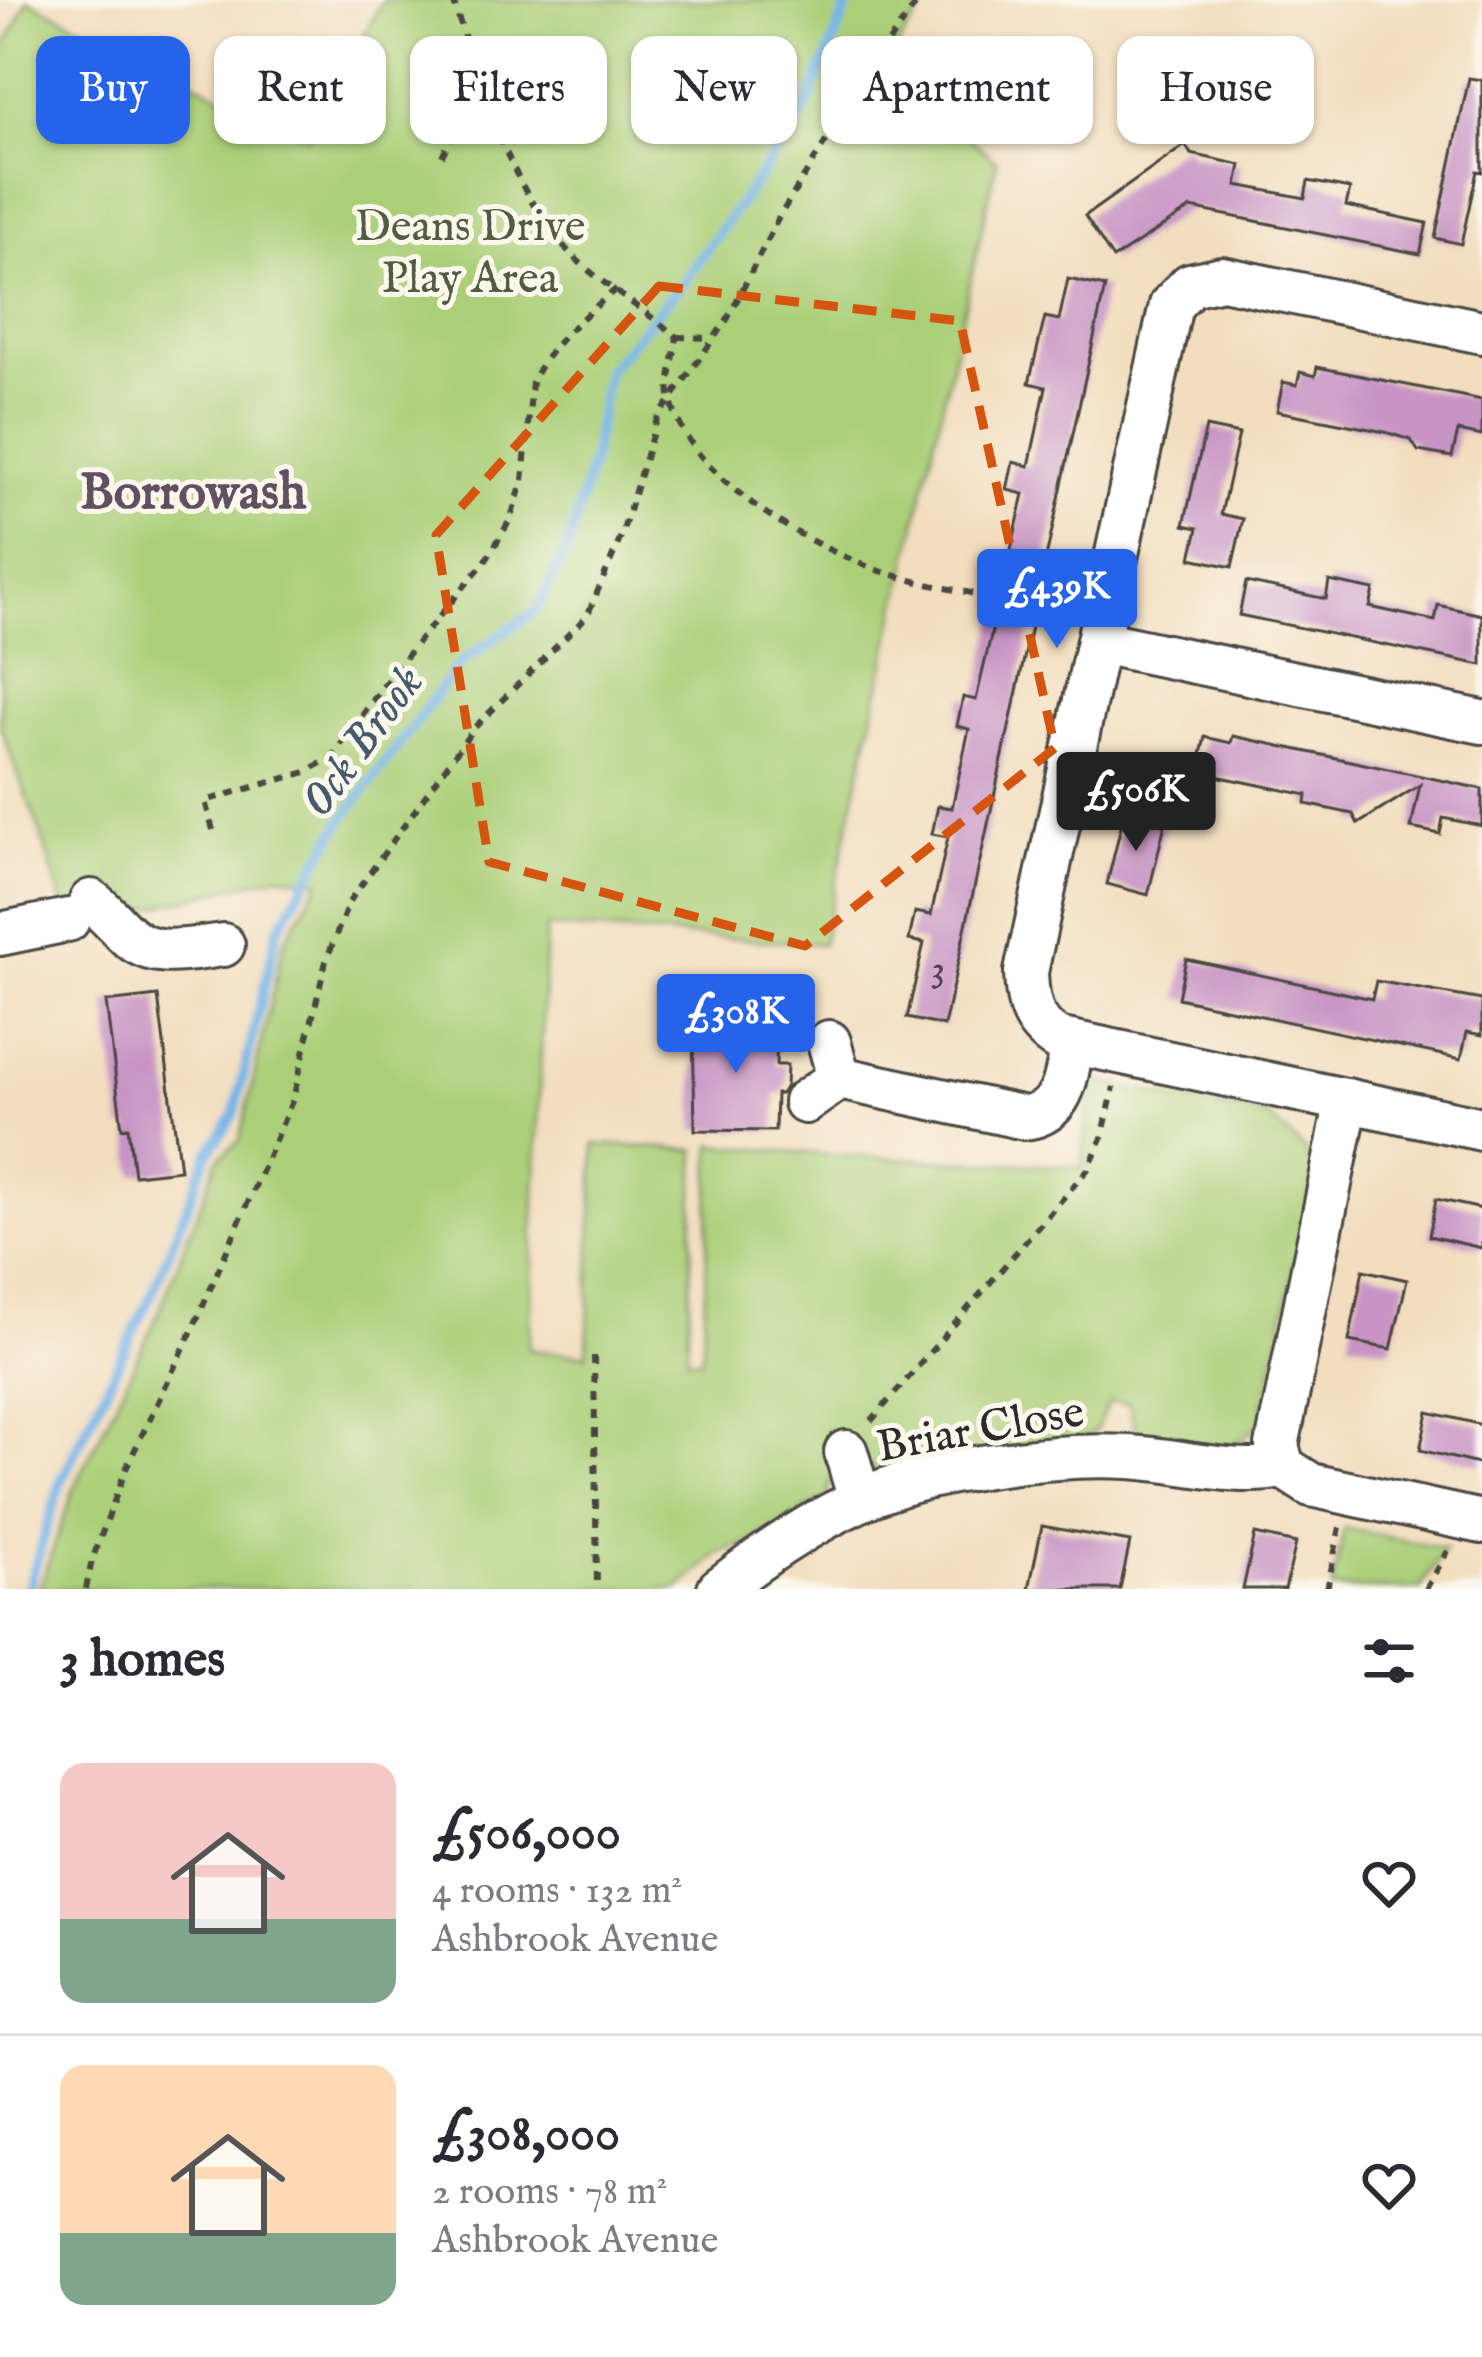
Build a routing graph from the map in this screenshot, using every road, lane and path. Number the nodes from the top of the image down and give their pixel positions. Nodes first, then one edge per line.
1 (452, 0) edge
2 (919, 0) edge
3 (465, 36) edge
4 (448, 144) edge
5 (505, 144) edge
6 (442, 156) dead end
7 (616, 289) junction
8 (1482, 332) edge
9 (677, 338) junction
10 (712, 338) junction
11 (670, 398) junction
12 (1101, 630) junction
13 (1482, 722) edge
14 (213, 830) dead end
15 (0, 934) edge
16 (223, 945) dead end
17 (1057, 1036) junction
18 (1121, 1056) junction
19 (824, 1074) dead end
20 (1347, 1100) junction
21 (1482, 1129) edge
22 (594, 1356) dead end
23 (846, 1452) joint
24 (1283, 1467) junction
25 (1347, 1494) junction
26 (860, 1500) junction
27 (1482, 1522) edge
28 (86, 1589) edge
29 (597, 1589) edge
30 (718, 1589) edge
31 (1327, 1589) edge

1 - 3 path
2 - 10 path
4 - 6 path
5 - 7 path
7 - 9 path
7 - 14 path
8 - 12 street
9 - 10 path
9 - 11 path
10 - 11 path
11 - 12 path
11 - 28 path
12 - 13 street
12 - 17 street
15 - 16 street
17 - 18 street
17 - 19 street
18 - 20 street
18 - 23 path
20 - 21 street
20 - 24 street
22 - 29 path
23 - 26 street
24 - 25 street
24 - 26 street, Briar Close
25 - 27 street
25 - 31 path
26 - 30 street, Briar Close

